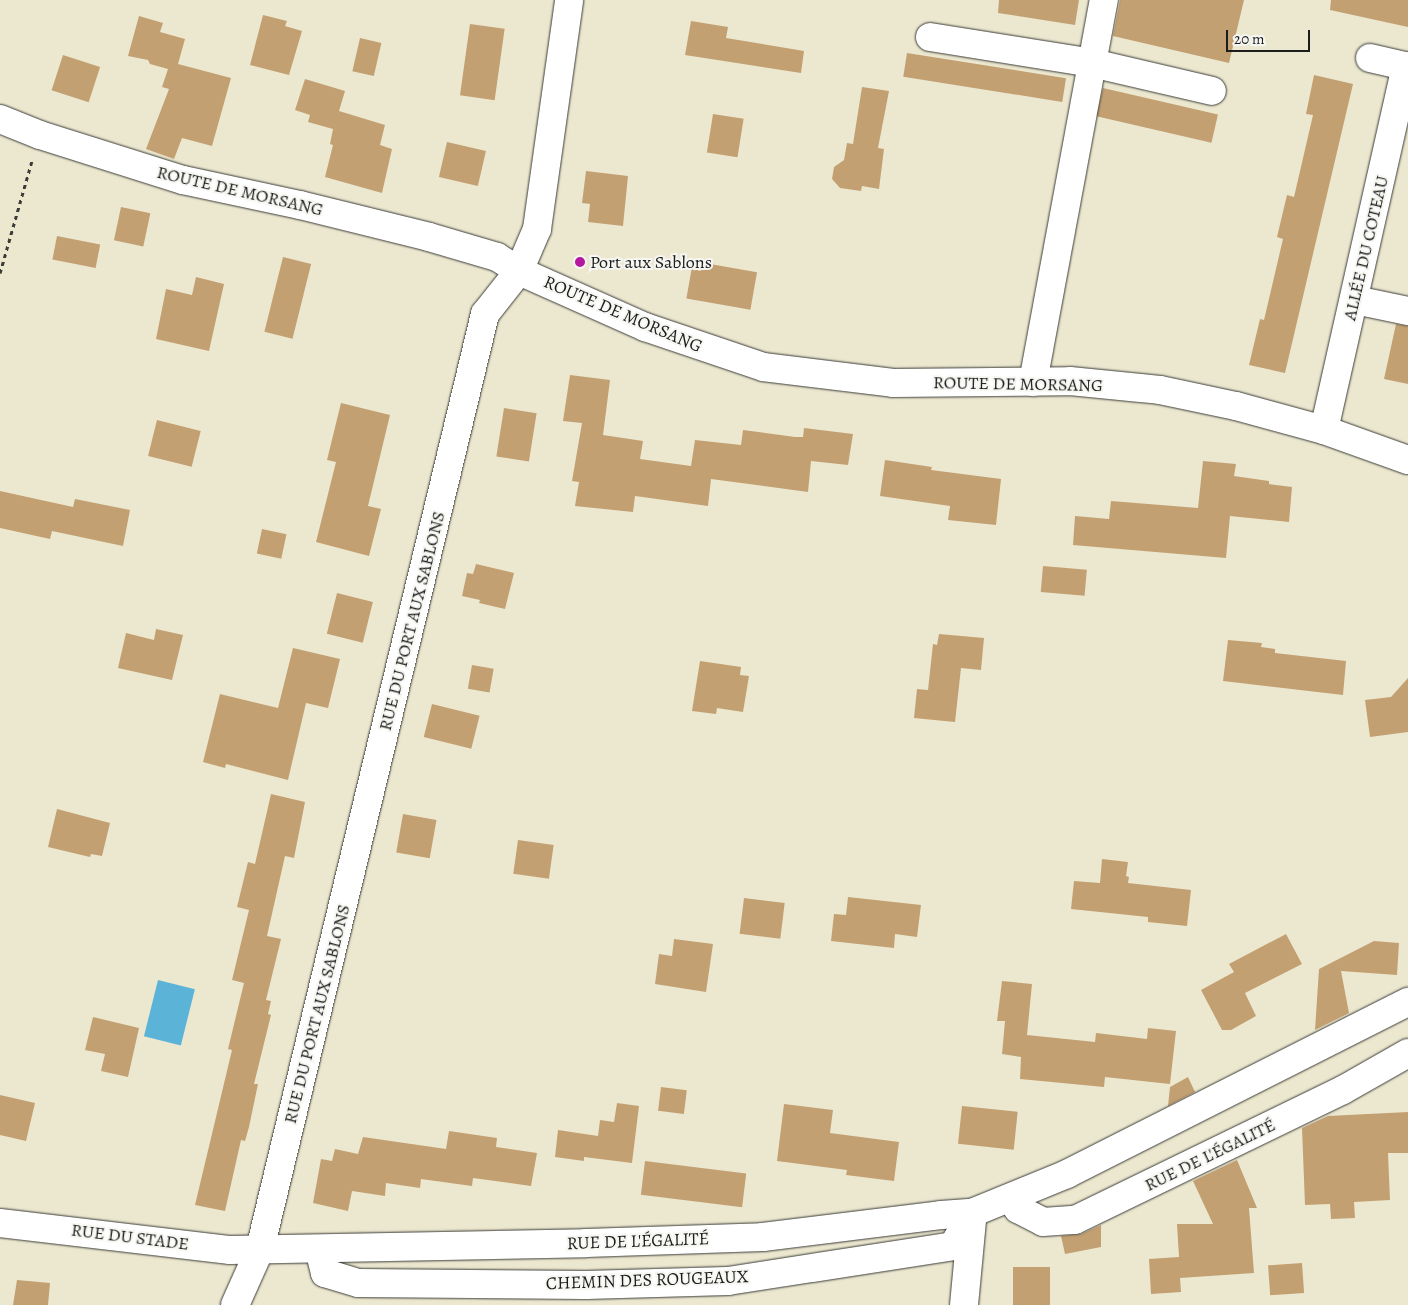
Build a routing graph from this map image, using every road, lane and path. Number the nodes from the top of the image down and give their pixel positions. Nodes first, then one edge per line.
1 (569, 0) edge
2 (1104, 0) edge
3 (930, 37) dead end
4 (1370, 58) dead end
5 (1092, 64) junction
6 (1407, 66) edge
7 (1212, 91) dead end
8 (0, 119) edge
9 (40, 135) junction
10 (519, 271) junction
11 (0, 274) edge
12 (1355, 300) junction
13 (1408, 311) edge
14 (1033, 382) junction
15 (1324, 430) junction
16 (1408, 460) edge
17 (1408, 1002) edge
18 (1408, 1053) edge
19 (1011, 1198) junction
20 (972, 1213) junction
21 (0, 1222) edge
22 (260, 1249) junction
23 (320, 1249) junction
24 (235, 1305) edge
25 (964, 1305) edge

1 - 10 street, RUE DU PORT AUX SABLONS
2 - 5 street
3 - 5 street
4 - 6 street, ALLÉE DU COTEAU
5 - 7 street
5 - 14 street
6 - 12 street, ALLÉE DU COTEAU
8 - 9 street, ROUTE DE MORSANG
9 - 10 street, ROUTE DE MORSANG
9 - 11 path
10 - 14 street, ROUTE DE MORSANG
10 - 22 street, RUE DU PORT AUX SABLONS
12 - 13 street
12 - 15 street, ALLÉE DU COTEAU
14 - 15 street, ROUTE DE MORSANG
15 - 16 street, ROUTE DE MORSANG
17 - 19 street, RUE DE L'ÉGALITÉ
18 - 19 street, RUE DE L'ÉGALITÉ
19 - 20 street, RUE DE L'ÉGALITÉ
20 - 23 street, RUE DE L'ÉGALITÉ
20 - 23 street, CHEMIN DES ROUGEAUX
20 - 25 street
21 - 22 street, RUE DU STADE
22 - 23 street, RUE DE L'ÉGALITÉ
22 - 24 street, RUE DU PORT AUX SABLONS

